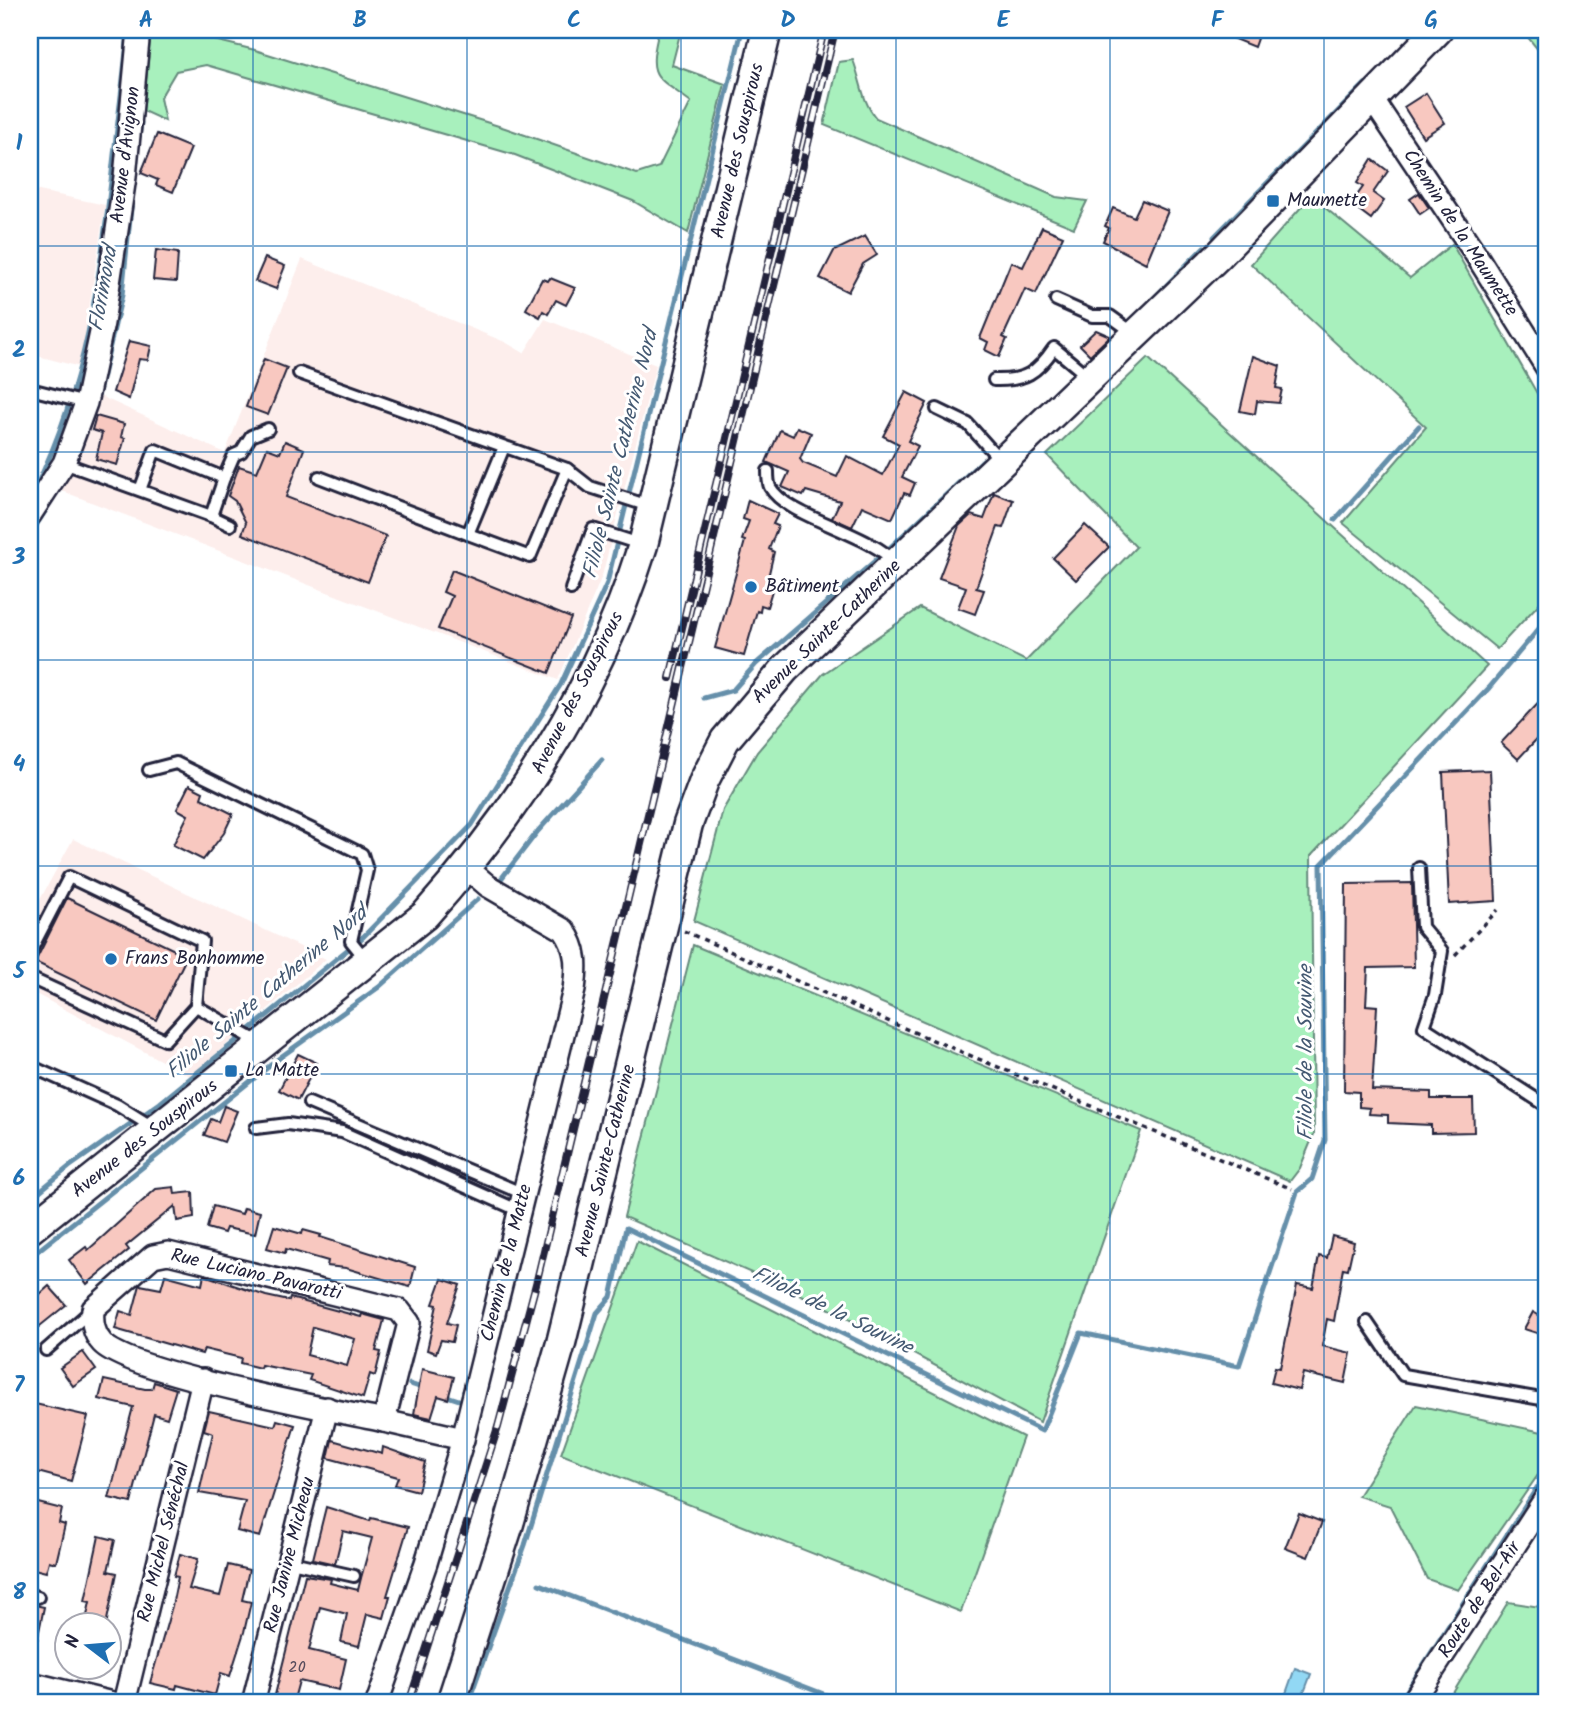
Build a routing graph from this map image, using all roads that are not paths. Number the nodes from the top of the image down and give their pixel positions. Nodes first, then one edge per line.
1 (139, 30) edge
2 (767, 30) edge
3 (1438, 30) edge
4 (1372, 100) junction
5 (1056, 300) dead end
6 (1136, 335) junction
7 (1547, 368) edge
8 (299, 373) dead end
9 (1091, 378) junction
10 (994, 380) dead end
11 (30, 388) edge
12 (86, 403) junction
13 (937, 409) dead end
14 (268, 429) dead end
15 (504, 447) junction
16 (1002, 462) junction
17 (64, 463) junction
18 (567, 469) junction
19 (768, 471) dead end
20 (319, 477) dead end
21 (224, 478) junction
22 (140, 490) junction
23 (653, 507) junction
24 (30, 515) edge
25 (211, 516) junction
26 (230, 525) dead end
27 (468, 534) junction
28 (643, 545) junction
29 (888, 555) junction
30 (570, 589) dead end
31 (149, 770) dead end
32 (1419, 868) dead end
33 (467, 869) junction
34 (30, 952) edge
35 (369, 963) junction
36 (30, 978) edge
37 (197, 1006) junction
38 (264, 1045) junction
39 (30, 1066) edge
40 (1547, 1090) edge
41 (309, 1103) dead end
42 (1543, 1104) edge
43 (256, 1128) dead end
44 (156, 1129) junction
45 (522, 1203) junction
46 (30, 1229) edge
47 (93, 1309) junction
48 (1367, 1322) dead end
49 (46, 1350) dead end
50 (203, 1380) junction
51 (1547, 1400) edge
52 (327, 1408) junction
53 (384, 1421) junction
54 (463, 1439) junction
55 (1547, 1496) edge
56 (287, 1561) junction
57 (354, 1576) dead end
58 (30, 1683) edge
59 (72, 1699) edge
60 (112, 1703) edge
61 (124, 1703) edge
62 (253, 1703) edge
63 (377, 1703) edge
64 (451, 1703) edge
65 (1412, 1703) edge

1 - 12 street, Avenue d'Avignon
2 - 23 main road, Avenue des Souspirous
3 - 4 main road, Avenue Sainte-Catherine
4 - 6 main road, Avenue Sainte-Catherine
4 - 7 street, Chemin de la Maumette
5 - 6 lane
6 - 9 main road, Avenue Sainte-Catherine
8 - 15 lane
9 - 10 lane
9 - 16 main road, Avenue Sainte-Catherine
11 - 12 lane
12 - 17 street, Avenue d'Avignon
13 - 16 lane
14 - 21 lane
15 - 18 lane
15 - 27 lane
16 - 29 main road, Avenue Sainte-Catherine
17 - 22 lane
17 - 24 street, Avenue d'Avignon
18 - 23 lane
18 - 27 lane
19 - 29 lane
20 - 27 lane
21 - 22 lane
21 - 25 lane
22 - 25 lane
23 - 28 main road, Avenue des Souspirous
25 - 26 lane
28 - 30 lane
28 - 33 main road, Avenue des Souspirous
29 - 64 main road, Avenue Sainte-Catherine
31 - 35 lane
32 - 42 lane
33 - 35 main road, Avenue des Souspirous
33 - 45 street, Chemin de la Matte
34 - 37 lane
35 - 38 main road, Avenue des Souspirous
36 - 37 lane
37 - 38 lane
38 - 44 main road, Avenue des Souspirous
39 - 44 lane
40 - 42 lane
41 - 45 lane
43 - 45 lane
44 - 46 main road, Avenue des Souspirous
45 - 54 street, Chemin de la Matte
47 - 49 lane
47 - 50 street
47 - 53 street, Rue Luciano Pavarotti
48 - 51 lane
50 - 52 street
50 - 61 street, Rue Michel Sénéchal
52 - 53 street
52 - 56 street, Rue Janine Micheau
53 - 54 street
54 - 63 street, Chemin de la Matte
55 - 65 street, Route de Bel-Air
56 - 57 lane
56 - 62 street, Rue Janine Micheau
58 - 59 street
59 - 60 street

